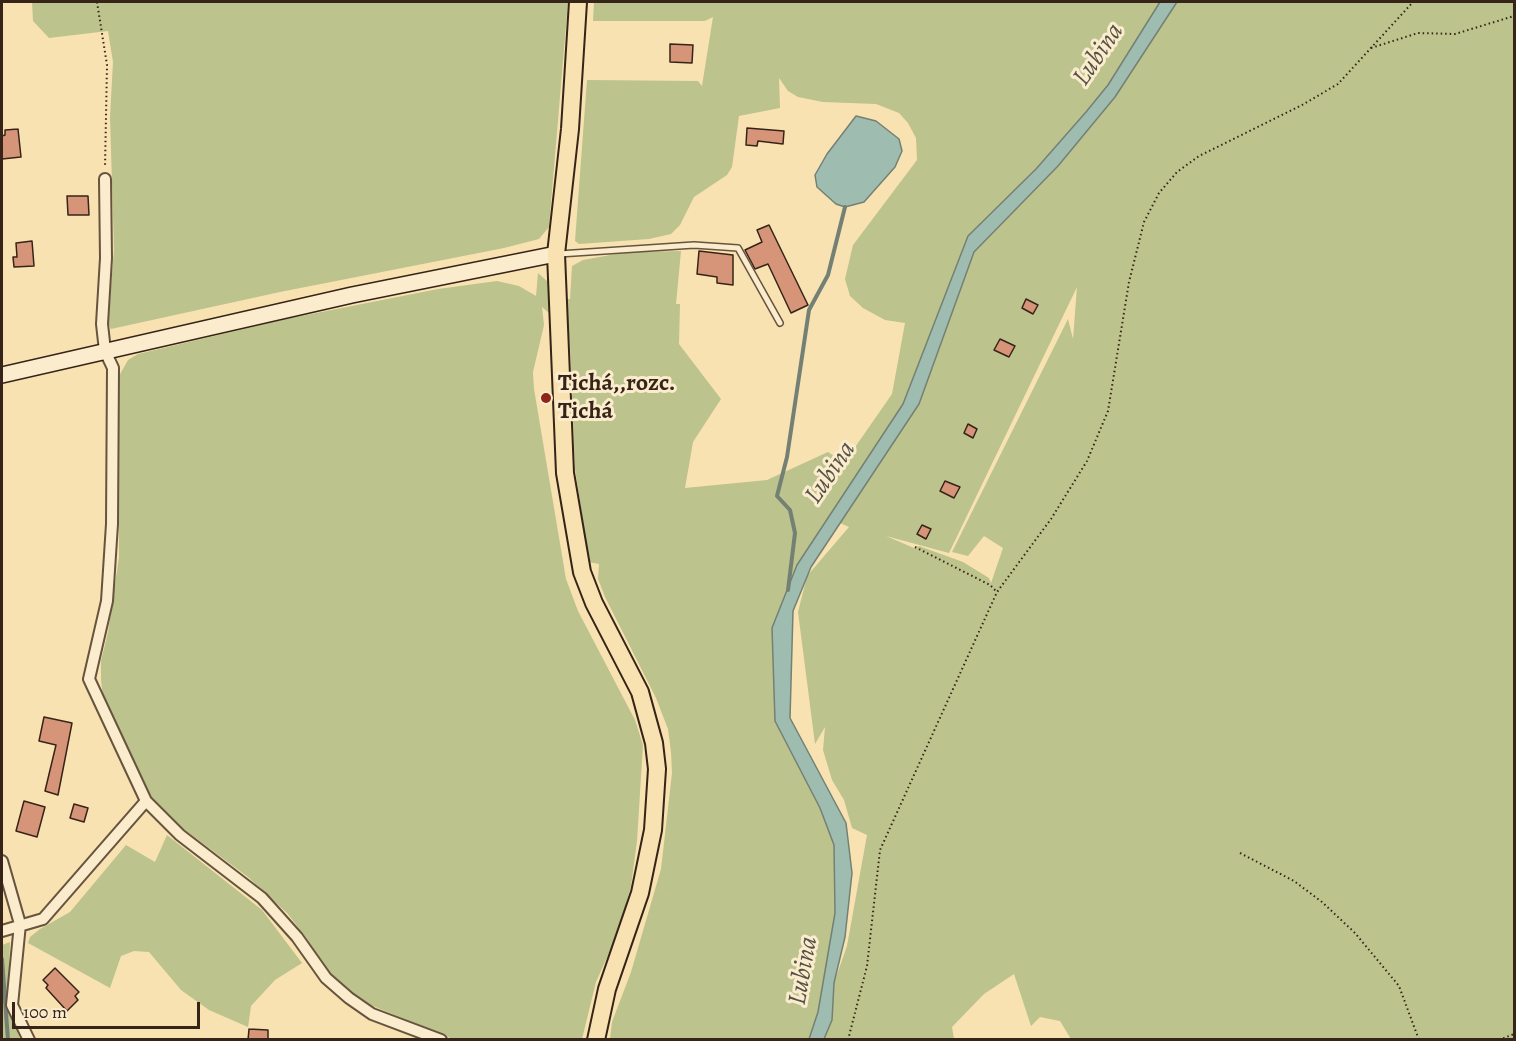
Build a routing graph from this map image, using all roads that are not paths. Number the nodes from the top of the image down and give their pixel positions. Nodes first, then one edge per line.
1 (578, 2) edge
2 (105, 179) road end
3 (556, 254) junction
4 (780, 323) dead end
5 (105, 351) junction
6 (2, 375) edge
7 (146, 801) junction
8 (2, 861) edge
9 (11, 927) edge
10 (29, 1040) edge
11 (441, 1040) edge
12 (596, 1040) edge

1 - 3 main road
2 - 5 street
3 - 4 lane
3 - 5 street
3 - 12 main road
5 - 6 street
5 - 7 street
7 - 9 street
7 - 11 street
8 - 9 street
9 - 10 street

